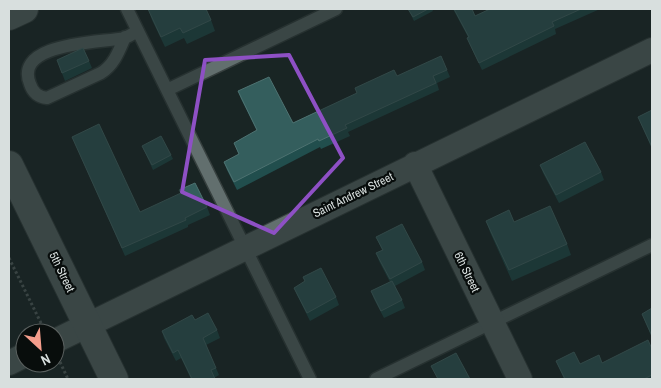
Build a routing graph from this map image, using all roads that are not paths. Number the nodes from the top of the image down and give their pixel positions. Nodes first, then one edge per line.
1 (24, 9) edge
2 (127, 9) edge
3 (336, 9) edge
4 (9, 16) edge
5 (138, 31) junction
6 (125, 38) junction
7 (652, 50) edge
8 (167, 90) junction
9 (415, 164) junction
10 (9, 165) edge
11 (652, 245) edge
12 (246, 247) junction
13 (492, 323) junction
14 (88, 325) junction
15 (65, 344) edge
16 (114, 379) edge
17 (310, 379) edge
18 (376, 379) edge
19 (520, 379) edge

1 - 4 main road
2 - 5 lane
3 - 8 lane
5 - 6 lane
5 - 8 lane
6 - 6 lane
7 - 9 street, Saint Andrew Street
8 - 12 lane
9 - 12 street, Saint Andrew Street
9 - 13 street, 6th Street
10 - 14 main road, 5th Street
11 - 13 lane
12 - 14 street, Saint Andrew Street
12 - 17 lane
13 - 18 lane
13 - 19 street, 6th Street
14 - 15 street, Saint Andrew Street
14 - 16 main road, 5th Street

